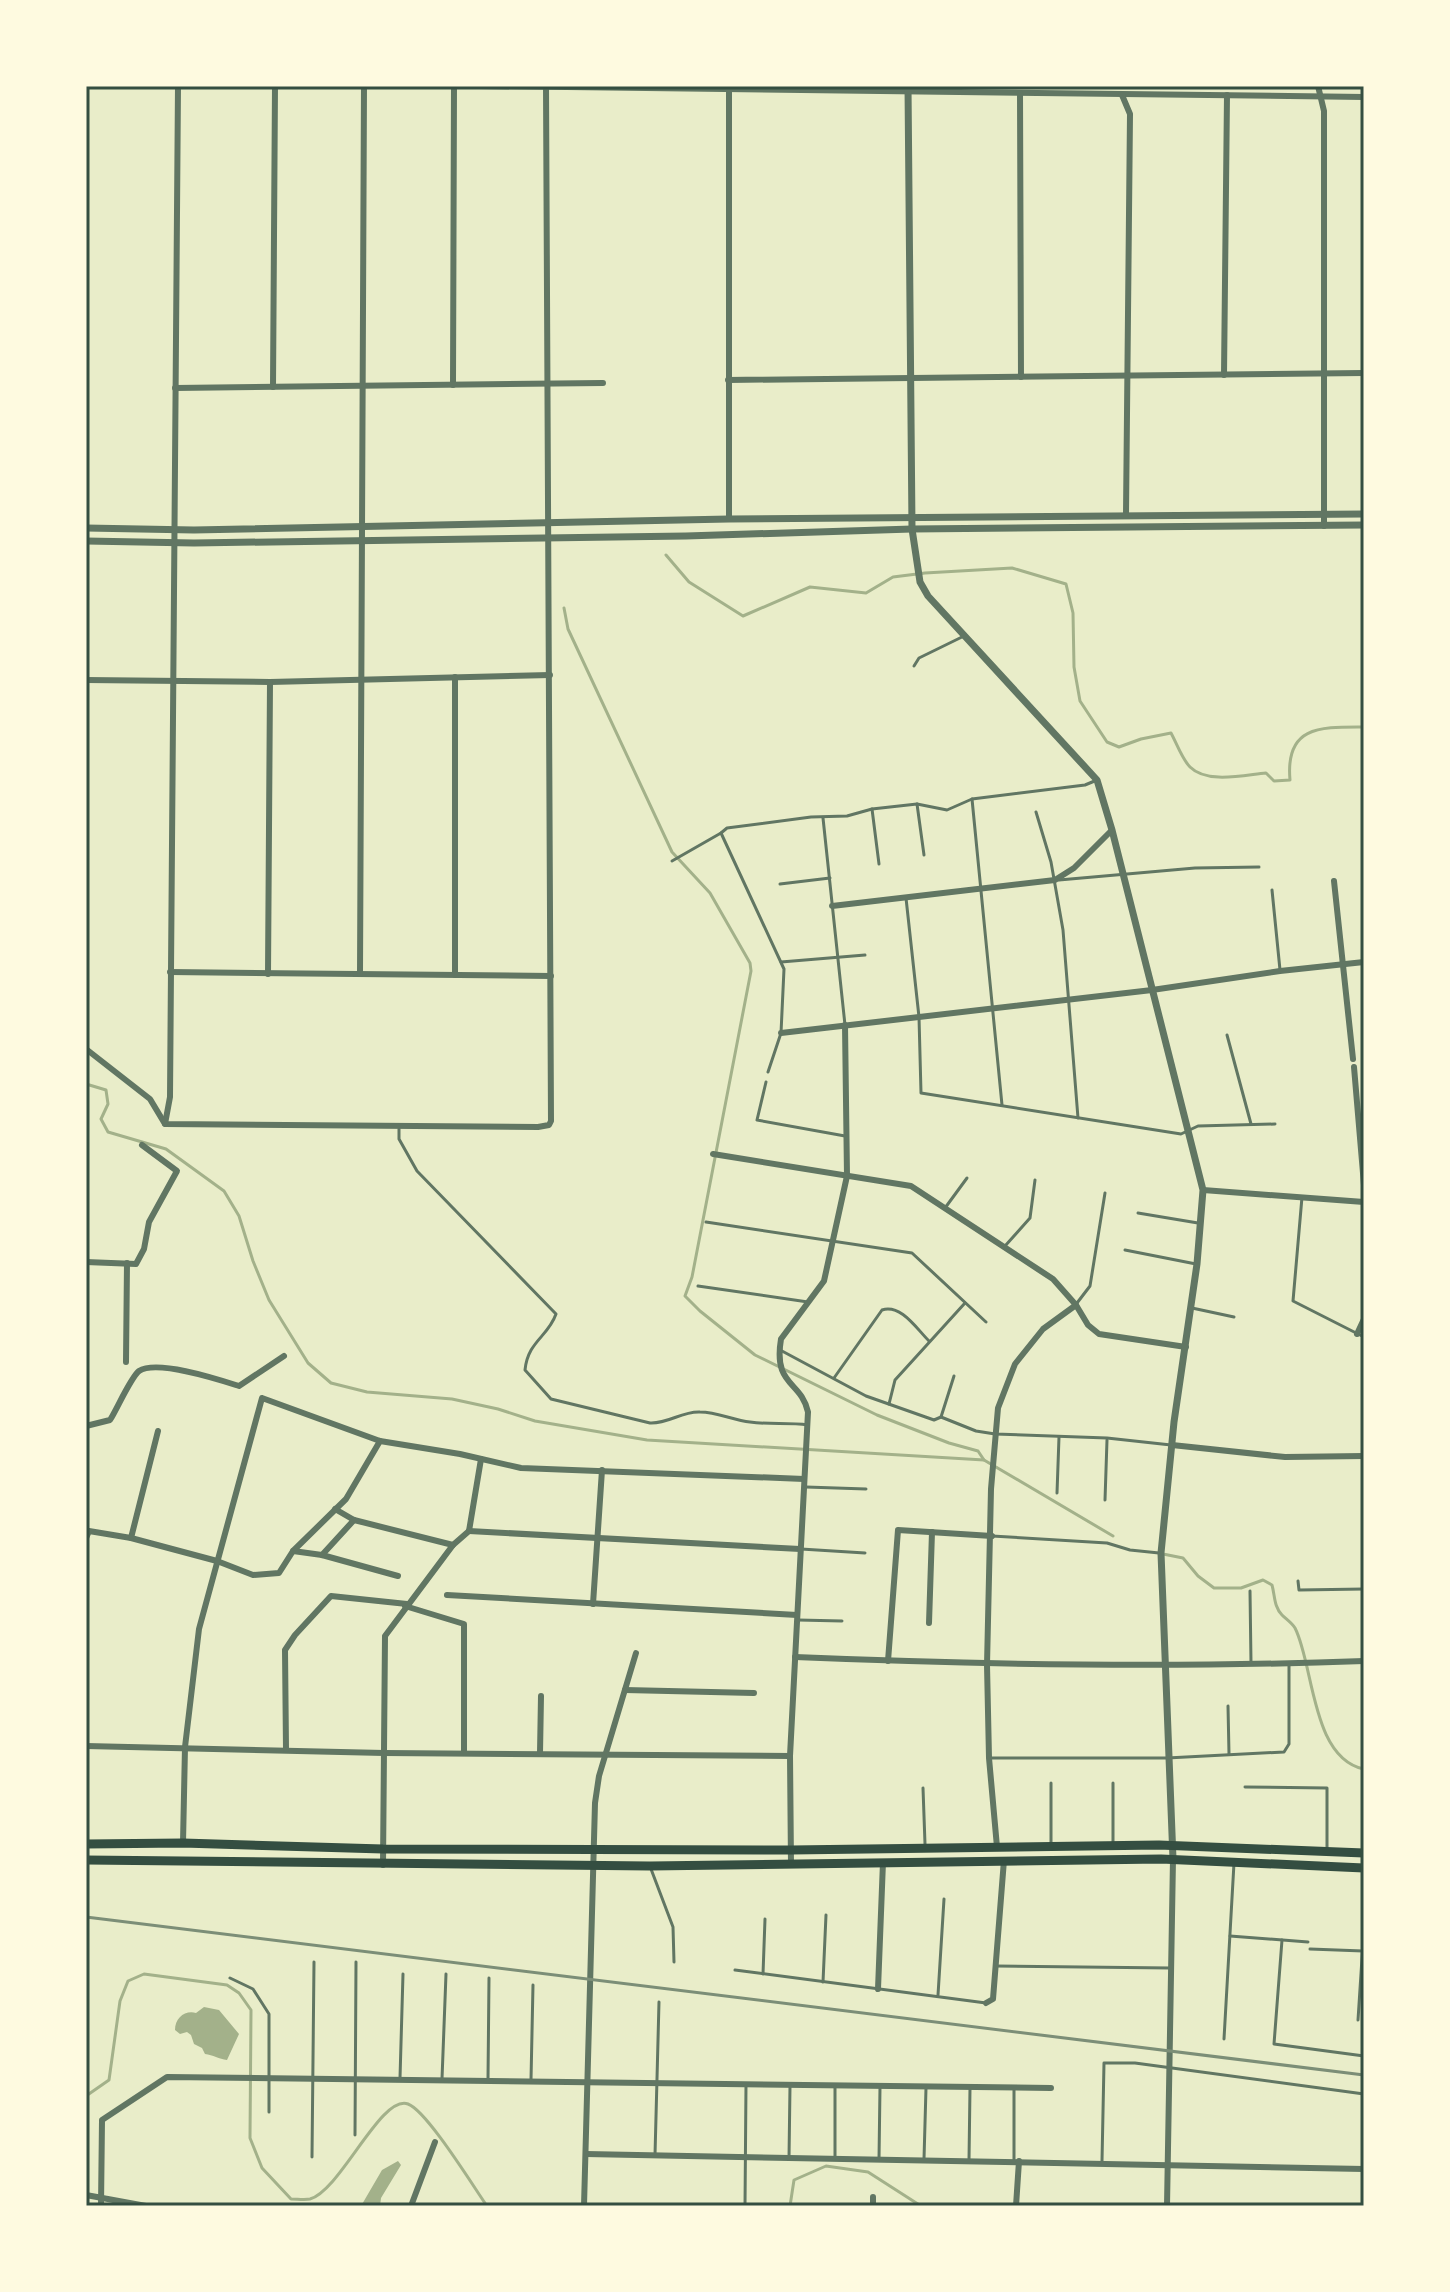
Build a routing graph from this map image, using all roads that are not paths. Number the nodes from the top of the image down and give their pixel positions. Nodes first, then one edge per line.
1 (178, 86) edge
2 (275, 86) edge
3 (364, 86) edge
4 (454, 86) edge
5 (478, 86) edge
6 (546, 86) edge
7 (1120, 86) edge
8 (1318, 86) edge
9 (729, 88) edge
10 (907, 89) edge
11 (1020, 93) junction
12 (1122, 95) junction
13 (1227, 95) junction
14 (1321, 96) junction
15 (1364, 97) edge
16 (1323, 373) junction
17 (1364, 373) edge
18 (1224, 375) junction
19 (1127, 376) junction
20 (1021, 377) junction
21 (911, 379) junction
22 (728, 380) junction
23 (547, 383) junction
24 (603, 383) dead end
25 (453, 385) junction
26 (362, 386) junction
27 (273, 387) junction
28 (175, 388) junction
29 (1126, 514) junction
30 (1325, 514) junction
31 (1364, 514) edge
32 (912, 517) junction
33 (729, 519) junction
34 (548, 522) junction
35 (1364, 525) edge
36 (361, 526) junction
37 (1324, 526) junction
38 (86, 528) edge
39 (173, 528) junction
40 (912, 529) junction
41 (548, 536) junction
42 (361, 538) junction
43 (86, 541) edge
44 (173, 541) junction
45 (964, 636) junction
46 (914, 666) dead end
47 (550, 675) junction
48 (455, 677) junction
49 (361, 679) junction
50 (86, 680) edge
51 (172, 681) junction
52 (270, 682) junction
53 (1097, 780) junction
54 (972, 799) junction
55 (917, 804) junction
56 (872, 809) junction
57 (1036, 812) dead end
58 (823, 818) junction
59 (1112, 830) junction
60 (721, 833) junction
61 (924, 855) dead end
62 (672, 861) dead end
63 (879, 864) dead end
64 (1259, 867) dead end
65 (1122, 875) junction
66 (830, 878) junction
67 (1055, 880) junction
68 (1334, 881) dead end
69 (780, 884) dead end
70 (982, 889) junction
71 (1272, 890) dead end
72 (906, 897) junction
73 (832, 906) junction
74 (865, 955) dead end
75 (836, 956) junction
76 (781, 962) junction
77 (1364, 962) edge
78 (1343, 964) junction
79 (1280, 971) junction
80 (170, 972) junction
81 (268, 974) junction
82 (360, 974) junction
83 (455, 975) junction
84 (551, 976) junction
85 (1152, 990) junction
86 (1069, 1000) junction
87 (993, 1009) junction
88 (919, 1017) junction
89 (845, 1025) junction
90 (781, 1033) junction
91 (1227, 1035) dead end
92 (86, 1049) edge
93 (768, 1072) dead end
94 (766, 1082) dead end
95 (1002, 1106) junction
96 (1078, 1118) junction
97 (165, 1124) junction
98 (1251, 1124) junction
99 (1275, 1124) dead end
100 (399, 1127) junction
101 (1188, 1130) junction
102 (847, 1136) junction
103 (142, 1145) dead end
104 (713, 1154) dead end
105 (847, 1176) junction
106 (967, 1178) dead end
107 (1035, 1180) dead end
108 (1364, 1185) edge
109 (1203, 1190) junction
110 (1105, 1193) dead end
111 (1302, 1197) junction
112 (1364, 1202) edge
113 (945, 1208) junction
114 (1138, 1213) dead end
115 (706, 1222) dead end
116 (1202, 1223) junction
117 (833, 1242) junction
118 (1004, 1247) junction
119 (1125, 1250) dead end
120 (86, 1262) edge
121 (127, 1263) junction
122 (1197, 1264) junction
123 (698, 1286) dead end
124 (808, 1302) junction
125 (965, 1303) junction
126 (1076, 1305) junction
127 (1192, 1308) junction
128 (1234, 1317) dead end
129 (1364, 1319) edge
130 (986, 1322) dead end
131 (1360, 1336) edge
132 (929, 1341) junction
133 (1186, 1347) junction
134 (779, 1349) junction
135 (284, 1356) dead end
136 (126, 1362) dead end
137 (954, 1376) dead end
138 (834, 1378) junction
139 (889, 1404) junction
140 (941, 1417) junction
141 (808, 1425) junction
142 (86, 1426) edge
143 (158, 1431) dead end
144 (995, 1434) junction
145 (1059, 1437) junction
146 (1107, 1438) junction
147 (380, 1441) junction
148 (1172, 1445) junction
149 (1364, 1456) edge
150 (481, 1459) junction
151 (602, 1470) junction
152 (804, 1483) junction
153 (866, 1489) dead end
154 (1057, 1493) dead end
155 (1105, 1500) dead end
156 (335, 1509) junction
157 (354, 1520) junction
158 (469, 1531) junction
159 (932, 1532) junction
160 (992, 1536) junction
161 (86, 1538) edge
162 (131, 1538) junction
163 (597, 1538) junction
164 (453, 1545) junction
165 (800, 1549) junction
166 (293, 1551) junction
167 (865, 1553) dead end
168 (1161, 1553) junction
169 (322, 1555) junction
170 (217, 1561) junction
171 (398, 1576) dead end
172 (1298, 1581) dead end
173 (1364, 1589) edge
174 (1250, 1591) dead end
175 (447, 1595) dead end
176 (593, 1604) junction
177 (406, 1605) junction
178 (797, 1617) junction
179 (842, 1621) dead end
180 (929, 1623) dead end
181 (636, 1653) dead end
182 (795, 1657) junction
183 (888, 1661) junction
184 (1364, 1661) edge
185 (1289, 1664) junction
186 (987, 1665) junction
187 (1251, 1665) junction
188 (1163, 1667) junction
189 (625, 1690) junction
190 (754, 1693) dead end
191 (541, 1696) dead end
192 (1228, 1706) dead end
193 (86, 1746) edge
194 (185, 1747) junction
195 (286, 1749) junction
196 (384, 1753) junction
197 (464, 1753) junction
198 (540, 1753) junction
199 (606, 1753) junction
200 (1229, 1755) junction
201 (790, 1756) junction
202 (989, 1758) junction
203 (1167, 1758) junction
204 (1051, 1783) dead end
205 (1113, 1783) dead end
206 (1245, 1787) dead end
207 (923, 1788) dead end
208 (183, 1843) junction
209 (86, 1844) edge
210 (1051, 1845) junction
211 (1113, 1845) junction
212 (1173, 1845) junction
213 (997, 1847) junction
214 (593, 1848) junction
215 (925, 1848) junction
216 (383, 1849) junction
217 (791, 1850) junction
218 (1327, 1852) junction
219 (1364, 1853) edge
220 (1173, 1859) junction
221 (86, 1860) edge
222 (1004, 1860) junction
223 (883, 1862) junction
224 (1234, 1863) junction
225 (383, 1865) junction
226 (593, 1865) junction
227 (791, 1865) junction
228 (650, 1866) junction
229 (1364, 1868) edge
230 (944, 1899) dead end
231 (826, 1915) dead end
232 (765, 1919) dead end
233 (1364, 1927) edge
234 (1230, 1936) junction
235 (1282, 1940) junction
236 (1308, 1942) dead end
237 (1310, 1949) dead end
238 (1363, 1951) edge
239 (314, 1962) dead end
240 (356, 1962) dead end
241 (674, 1962) dead end
242 (996, 1966) junction
243 (1170, 1968) junction
244 (735, 1970) dead end
245 (403, 1974) dead end
246 (446, 1974) dead end
247 (763, 1974) junction
248 (230, 1978) dead end
249 (489, 1978) dead end
250 (823, 1982) junction
251 (533, 1985) dead end
252 (878, 1989) junction
253 (937, 1996) junction
254 (659, 2002) dead end
255 (986, 2003) joint
256 (1358, 2020) dead end
257 (1224, 2039) dead end
258 (1363, 2056) edge
259 (1169, 2070) junction
260 (270, 2078) junction
261 (313, 2078) junction
262 (400, 2078) junction
263 (355, 2079) junction
264 (442, 2079) junction
265 (488, 2079) junction
266 (531, 2080) junction
267 (589, 2080) junction
268 (656, 2082) junction
269 (746, 2084) junction
270 (790, 2086) junction
271 (835, 2087) junction
272 (880, 2087) junction
273 (926, 2088) junction
274 (970, 2088) junction
275 (1014, 2088) junction
276 (1051, 2088) dead end
277 (1364, 2094) edge
278 (269, 2112) dead end
279 (355, 2135) dead end
280 (435, 2142) dead end
281 (586, 2154) junction
282 (655, 2156) junction
283 (745, 2156) junction
284 (312, 2157) dead end
285 (789, 2158) junction
286 (835, 2158) junction
287 (879, 2159) junction
288 (924, 2159) junction
289 (969, 2160) junction
290 (1017, 2161) junction
291 (1102, 2163) junction
292 (1168, 2164) junction
293 (1364, 2169) edge
294 (86, 2195) edge
295 (873, 2197) dead end
296 (101, 2202) edge
297 (146, 2206) edge
298 (411, 2206) edge
299 (584, 2206) edge
300 (745, 2206) edge
301 (873, 2206) edge
302 (1016, 2206) edge
303 (1167, 2206) edge

1 - 28 street
2 - 27 street
3 - 26 street
4 - 25 street
5 - 6 street
6 - 9 street
6 - 23 street
7 - 12 lane
8 - 14 street
9 - 10 street
9 - 22 street
10 - 11 street
10 - 21 street
11 - 12 street
11 - 20 street
12 - 13 street
12 - 19 street
13 - 14 street
13 - 18 street
14 - 15 street
14 - 16 street
16 - 17 street
16 - 18 street
16 - 30 street
18 - 19 street
19 - 20 street
19 - 29 street
20 - 21 street
21 - 22 street
21 - 32 street
22 - 33 street
23 - 24 street
23 - 25 street
23 - 34 street
25 - 26 street
26 - 27 street
26 - 36 street
27 - 28 street
28 - 39 street
29 - 30 street
29 - 32 street
30 - 31 street
30 - 37 street
32 - 33 street
32 - 40 street
33 - 34 street
34 - 36 street
34 - 41 street
35 - 37 street
36 - 39 street
36 - 42 street
37 - 40 street
38 - 39 street
39 - 44 street
40 - 41 street
40 - 45 street
41 - 42 street
41 - 47 street
42 - 44 street
42 - 49 street
43 - 44 street
44 - 51 street
45 - 46 lane
45 - 53 street
47 - 48 street
47 - 84 street
48 - 49 street
48 - 83 street
49 - 52 street
49 - 82 street
50 - 51 street
51 - 52 street
51 - 80 street
52 - 81 street
53 - 54 lane
53 - 59 street
54 - 55 lane
54 - 70 lane
55 - 56 lane
55 - 61 lane
56 - 58 lane
56 - 63 lane
57 - 67 lane
58 - 60 lane
58 - 66 lane
59 - 65 street
59 - 67 street
60 - 62 lane
60 - 76 lane
64 - 65 lane
65 - 67 lane
65 - 85 street
66 - 69 lane
66 - 73 lane
67 - 70 street
67 - 86 lane
68 - 78 street
70 - 72 street
70 - 87 lane
71 - 79 lane
72 - 73 street
72 - 88 lane
73 - 75 lane
74 - 75 lane
75 - 76 lane
75 - 89 lane
76 - 90 lane
77 - 78 street
78 - 79 street
78 - 108 street
79 - 85 street
80 - 81 street
80 - 97 street
81 - 82 street
82 - 83 street
83 - 84 street
84 - 100 street
85 - 86 street
85 - 101 street
86 - 87 street
86 - 96 lane
87 - 88 street
87 - 95 lane
88 - 89 street
88 - 95 lane
89 - 90 street
89 - 102 street
90 - 93 lane
91 - 98 lane
92 - 97 street
94 - 102 lane
95 - 96 lane
96 - 101 lane
97 - 100 street
98 - 99 lane
98 - 101 lane
100 - 141 lane
101 - 109 street
102 - 105 street
103 - 121 street
104 - 105 street
105 - 113 street
105 - 117 street
106 - 113 lane
107 - 118 lane
109 - 111 street
109 - 116 street
110 - 126 lane
111 - 112 street
111 - 131 lane
113 - 118 street
114 - 116 lane
115 - 117 lane
116 - 122 street
117 - 124 street
117 - 125 lane
118 - 126 street
119 - 122 lane
120 - 121 street
121 - 136 street
122 - 127 street
123 - 124 lane
124 - 134 street
125 - 130 lane
125 - 132 lane
126 - 133 street
126 - 144 street
127 - 128 lane
127 - 133 street
129 - 131 street
132 - 138 lane
132 - 139 lane
133 - 148 street
134 - 138 lane
134 - 141 street
135 - 142 street
137 - 140 lane
138 - 139 lane
139 - 140 lane
140 - 144 lane
141 - 152 street
143 - 162 street
144 - 145 lane
144 - 160 street
145 - 146 lane
145 - 154 lane
146 - 148 lane
146 - 155 lane
147 - 150 street
147 - 156 street
147 - 170 street
148 - 149 street
148 - 168 street
150 - 151 street
150 - 158 street
151 - 152 street
151 - 163 street
152 - 153 lane
152 - 165 street
156 - 157 street
156 - 166 street
157 - 164 street
157 - 169 street
158 - 163 street
158 - 164 street
159 - 160 street
159 - 180 street
159 - 183 street
160 - 168 lane
160 - 186 street
161 - 162 street
162 - 170 street
163 - 165 street
163 - 176 street
164 - 177 street
165 - 167 lane
165 - 178 street
166 - 169 street
166 - 170 street
168 - 188 street
169 - 171 street
170 - 194 street
172 - 173 lane
174 - 187 lane
175 - 176 street
176 - 178 street
177 - 195 street
177 - 196 street
177 - 197 street
178 - 179 lane
178 - 182 street
181 - 189 street
182 - 183 street
182 - 201 street
183 - 186 street
184 - 185 street
185 - 187 street
185 - 200 lane
186 - 188 street
186 - 202 street
187 - 188 street
188 - 203 street
189 - 190 street
189 - 199 street
191 - 198 street
192 - 200 lane
193 - 194 street
194 - 195 street
194 - 208 street
195 - 196 street
196 - 197 street
196 - 216 street
197 - 198 street
198 - 199 street
199 - 201 street
199 - 214 street
200 - 203 lane
201 - 217 street
202 - 203 lane
202 - 213 street
203 - 212 street
204 - 210 lane
205 - 211 lane
206 - 218 lane
207 - 215 lane
208 - 209 main road
208 - 216 main road
210 - 211 main road
210 - 213 main road
211 - 212 main road
212 - 218 main road
212 - 220 street
213 - 215 main road
214 - 216 main road
214 - 217 main road
214 - 226 street
215 - 217 main road
216 - 225 street
217 - 227 street
218 - 219 main road
220 - 222 main road
220 - 224 main road
220 - 243 street
221 - 225 main road
222 - 223 main road
222 - 242 street
223 - 227 main road
223 - 252 street
224 - 229 main road
224 - 234 lane
225 - 226 main road
226 - 228 main road
226 - 267 street
227 - 228 main road
228 - 241 lane
230 - 253 lane
231 - 250 lane
232 - 247 lane
233 - 238 lane
234 - 235 lane
234 - 257 lane
235 - 236 lane
235 - 258 lane
237 - 238 lane
238 - 256 lane
239 - 261 lane
240 - 263 lane
242 - 243 lane
242 - 255 street
243 - 259 street
244 - 247 lane
245 - 262 lane
246 - 264 lane
247 - 250 lane
248 - 260 lane
249 - 265 lane
250 - 252 lane
251 - 266 lane
252 - 253 lane
253 - 255 lane
254 - 268 lane
259 - 277 lane
259 - 291 lane
259 - 292 street
260 - 261 street
260 - 278 lane
260 - 296 street
261 - 263 street
261 - 284 lane
262 - 263 street
262 - 264 street
263 - 279 lane
264 - 265 street
265 - 266 street
266 - 267 street
267 - 268 street
267 - 281 street
268 - 269 street
268 - 282 lane
269 - 270 street
269 - 283 lane
270 - 271 street
270 - 285 lane
271 - 272 street
271 - 286 lane
272 - 273 street
272 - 287 lane
273 - 274 street
273 - 288 lane
274 - 275 street
274 - 289 lane
275 - 276 street
275 - 290 lane
280 - 298 street
281 - 282 street
281 - 299 street
282 - 283 street
283 - 285 street
283 - 300 lane
285 - 286 street
286 - 287 street
287 - 288 street
288 - 289 street
289 - 290 street
290 - 291 street
290 - 302 street
291 - 292 street
292 - 293 street
292 - 303 street
294 - 296 street
295 - 301 street
296 - 297 street

